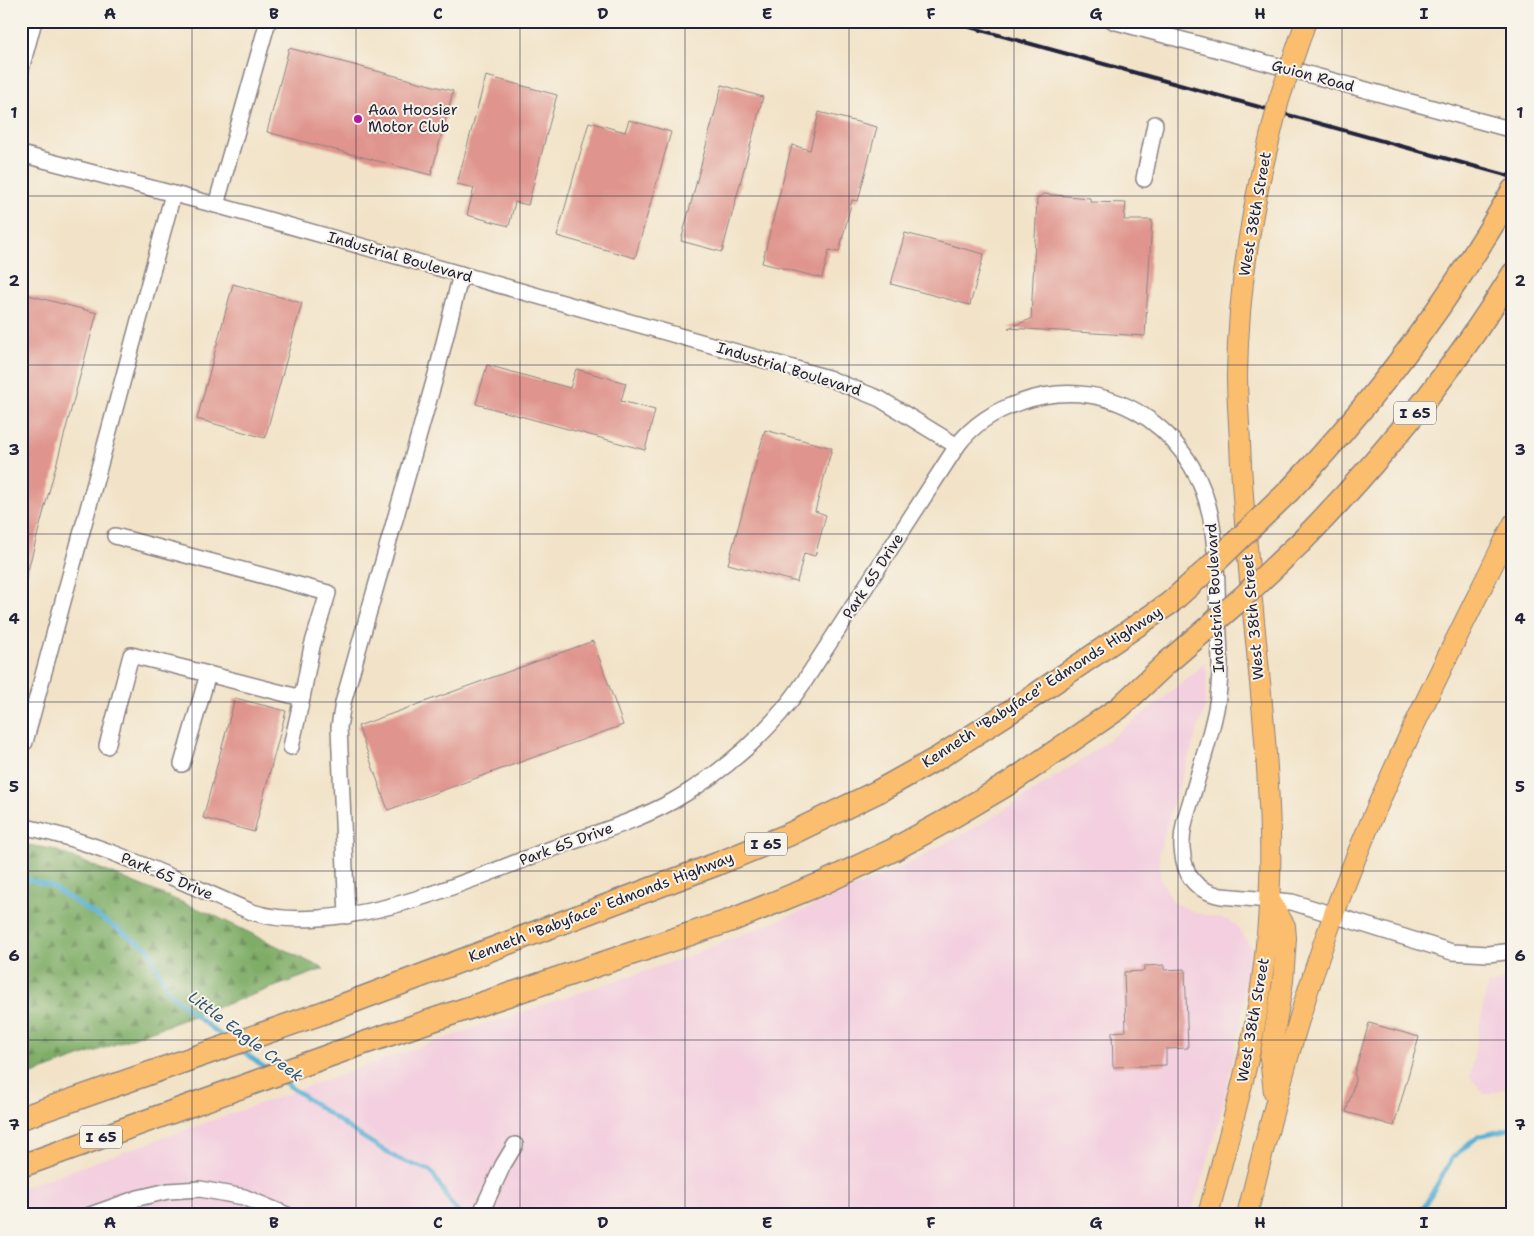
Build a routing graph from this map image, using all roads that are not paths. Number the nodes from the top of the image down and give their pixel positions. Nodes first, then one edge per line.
1 (34, 21) edge
2 (268, 21) edge
3 (1113, 21) edge
4 (1306, 21) edge
5 (1149, 26) edge
6 (21, 69) edge
7 (1155, 124) dead end
8 (1513, 130) edge
9 (21, 154) edge
10 (1144, 179) dead end
11 (1513, 190) edge
12 (173, 194) junction
13 (216, 205) junction
14 (461, 274) junction
15 (1513, 274) edge
16 (957, 446) junction
17 (1513, 524) edge
18 (115, 536) dead end
19 (208, 674) junction
20 (302, 698) junction
21 (21, 743) edge
22 (107, 746) dead end
23 (291, 747) dead end
24 (182, 764) dead end
25 (21, 826) edge
26 (1269, 899) junction
27 (1333, 915) junction
28 (347, 916) junction
29 (1513, 951) edge
30 (1275, 1104) junction
31 (21, 1118) edge
32 (515, 1145) dead end
33 (21, 1166) edge
34 (128, 1209) edge
35 (1247, 1214) edge
36 (90, 1215) edge
37 (286, 1215) edge
38 (480, 1215) edge
39 (1208, 1215) edge

1 - 6 street
2 - 13 street
3 - 5 street, Guion Road
4 - 26 main road, West 38th Street, bridge
5 - 8 street, Guion Road
7 - 10 street
9 - 12 street, Industrial Boulevard
11 - 31 highway, Kenneth "Babyface" Edmonds Highway / I 65, bridge
12 - 13 street, Industrial Boulevard
12 - 21 street
13 - 14 street, Industrial Boulevard
14 - 16 street, Industrial Boulevard
14 - 28 street
15 - 33 highway, I 65, bridge
16 - 26 street, Industrial Boulevard
16 - 28 street, Park 65 Drive
17 - 27 main road
18 - 20 street
19 - 20 street
19 - 22 street
19 - 24 street
20 - 23 street
25 - 28 street, Park 65 Drive
26 - 27 street, Industrial Boulevard
26 - 30 main road
26 - 39 main road, West 38th Street
27 - 29 street, Industrial Boulevard
27 - 30 main road
30 - 35 main road
32 - 38 street
34 - 36 street
34 - 37 street

